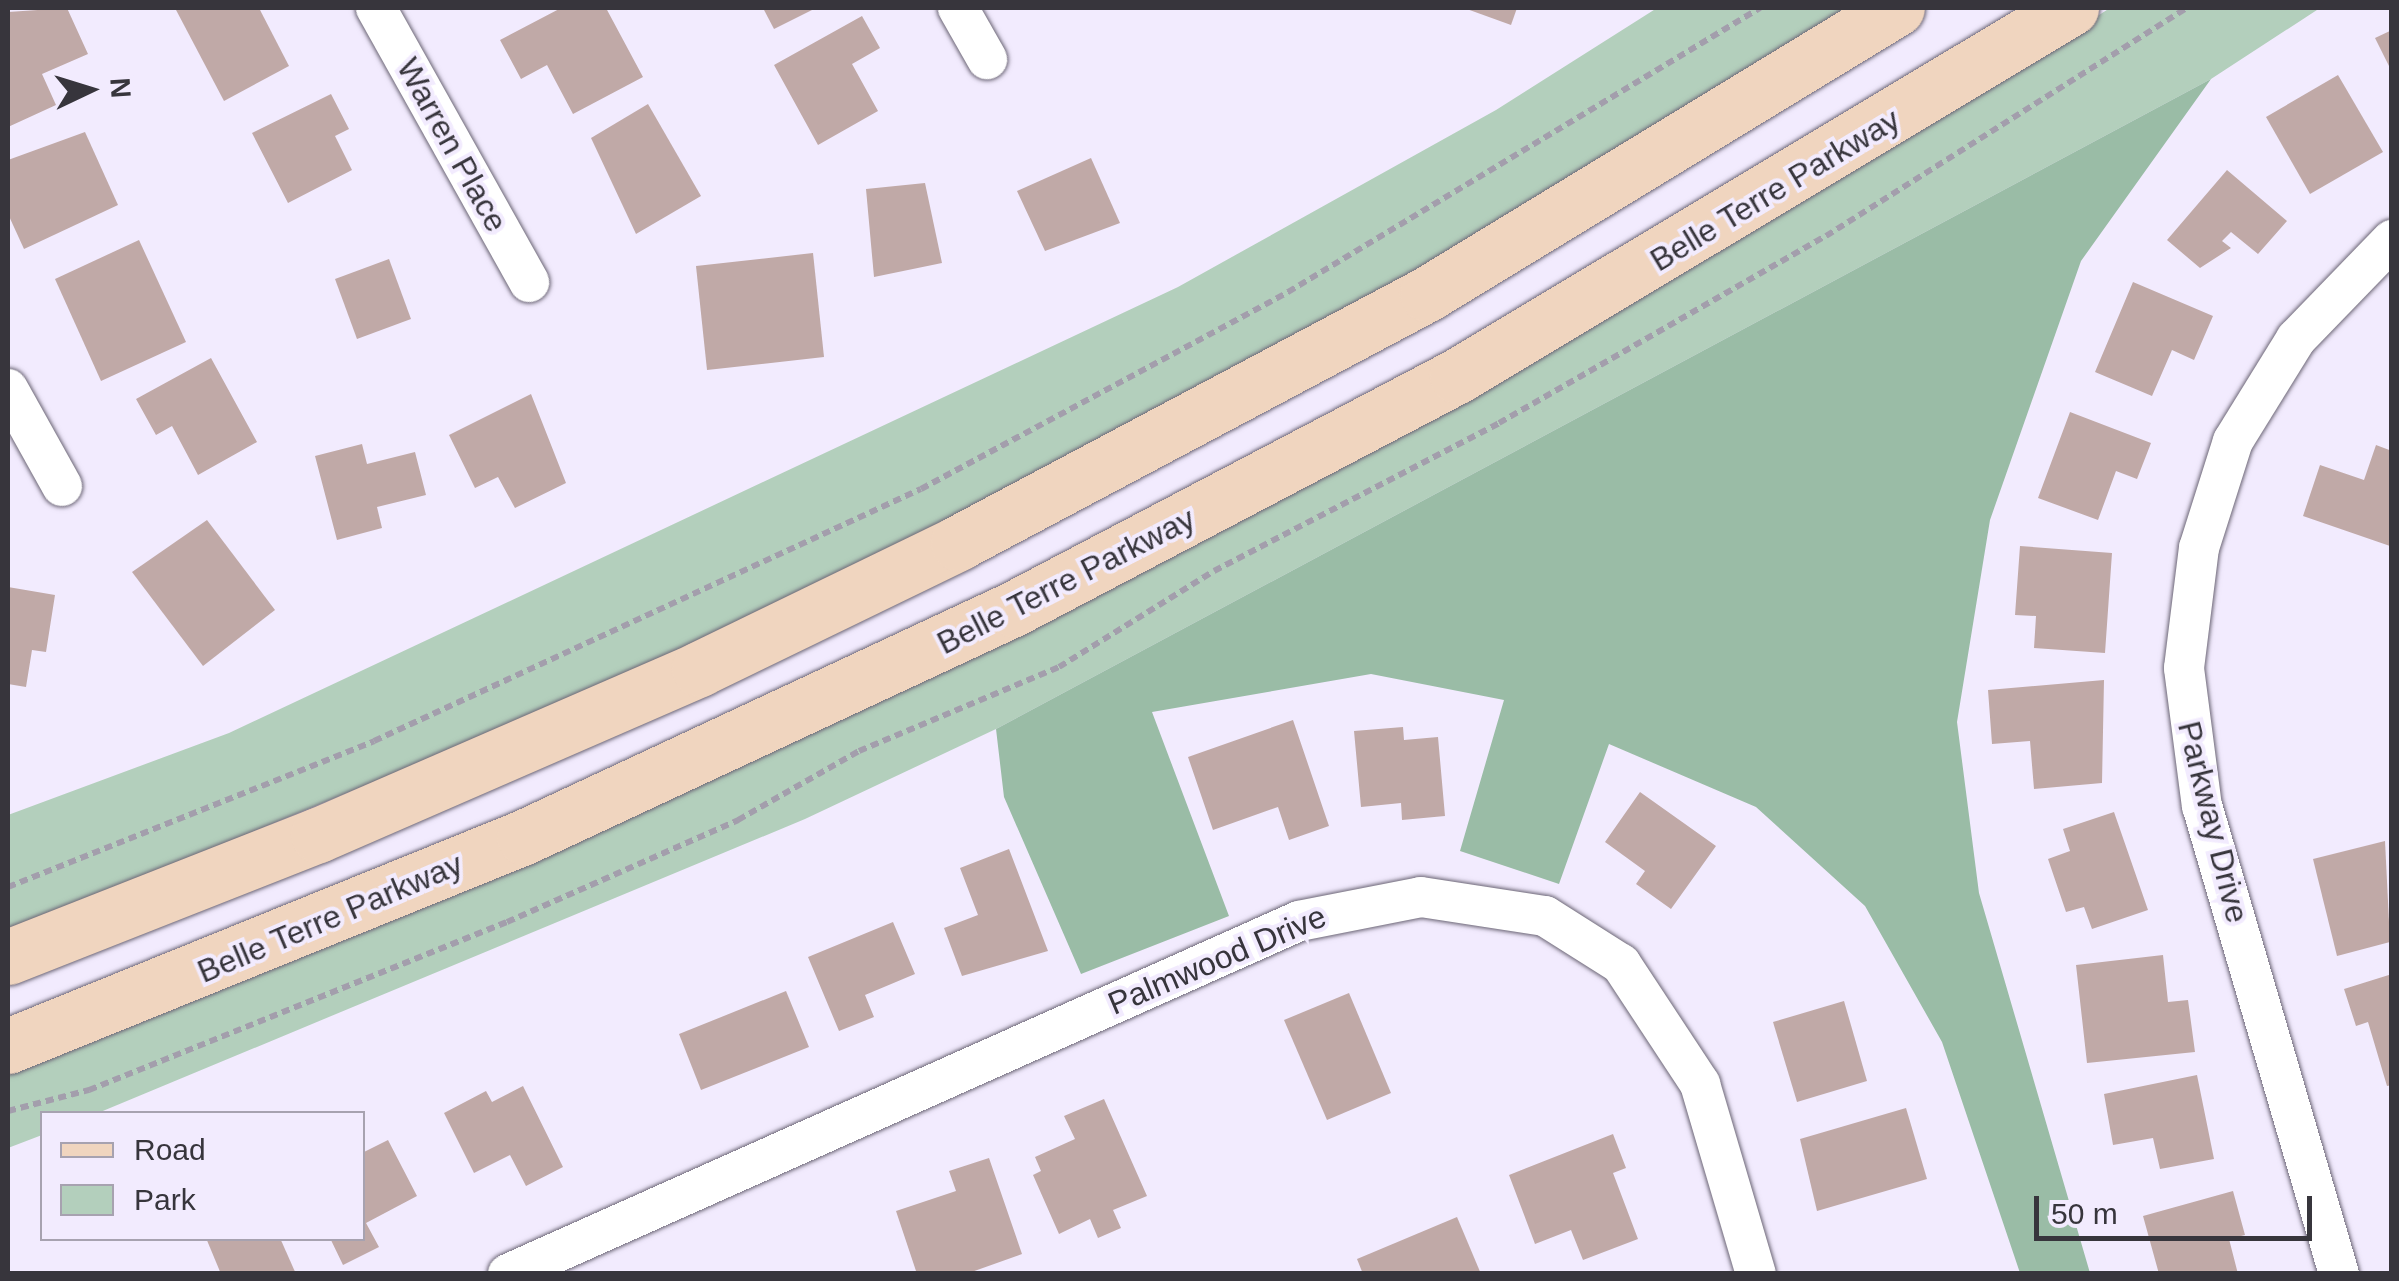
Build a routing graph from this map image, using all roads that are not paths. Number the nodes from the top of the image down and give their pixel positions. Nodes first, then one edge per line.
1 (376, 8) edge
2 (958, 8) edge
3 (1897, 8) edge
4 (2071, 8) edge
5 (987, 58) dead end
6 (2392, 240) edge
7 (529, 282) dead end
8 (8, 389) edge
9 (62, 486) dead end
10 (8, 956) edge
11 (8, 1046) edge
12 (508, 1274) edge
13 (1756, 1274) edge
14 (2339, 1274) edge

1 - 7 street, Warren Place
2 - 5 street
3 - 10 main road
4 - 11 main road, Belle Terre Parkway
6 - 14 street, Parkway Drive
8 - 9 street
12 - 13 street, Palmwood Drive

